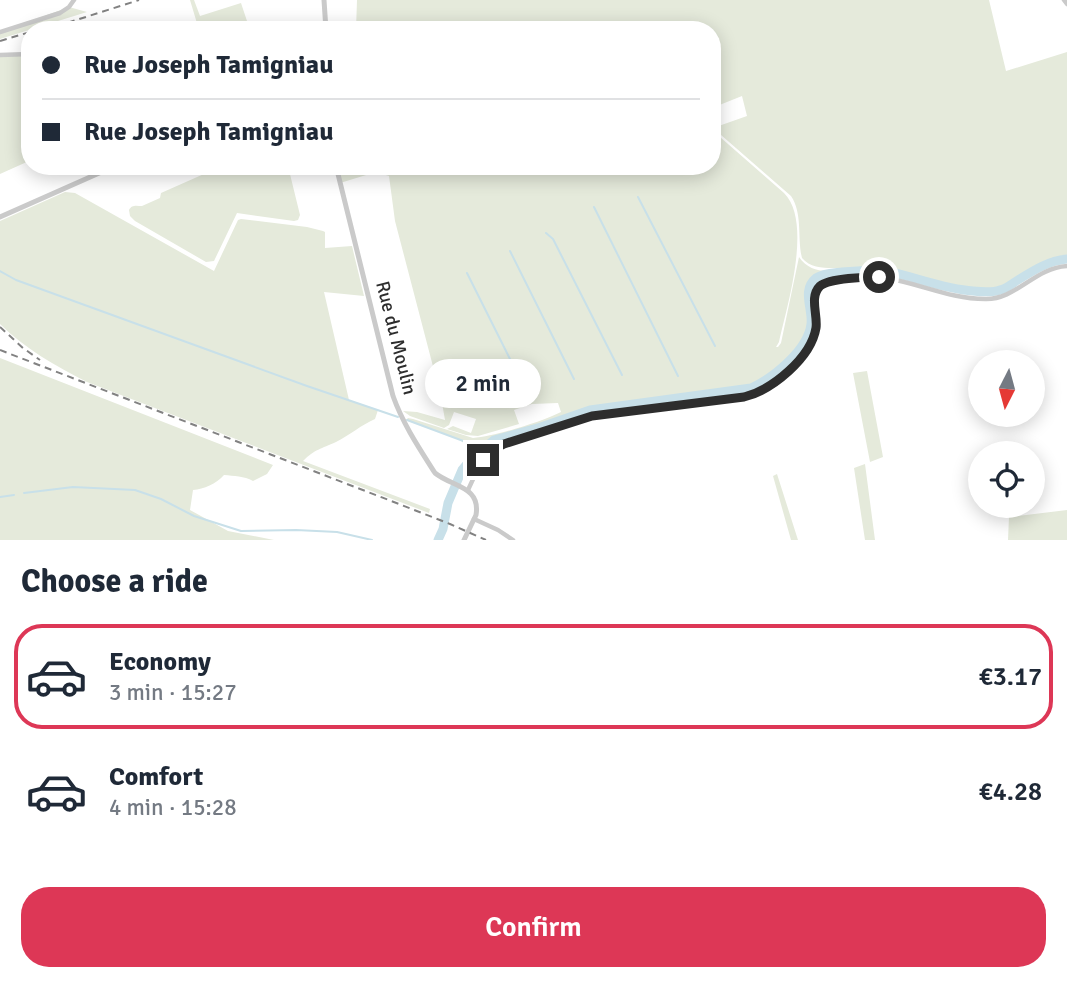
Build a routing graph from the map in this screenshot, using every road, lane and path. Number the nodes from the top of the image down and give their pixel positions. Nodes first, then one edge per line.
1 (74, 0) edge
2 (324, 0) edge
3 (35, 21) edge
4 (325, 21) edge
5 (21, 25) edge
6 (0, 32) edge
7 (0, 55) edge
8 (21, 56) edge
9 (95, 175) edge
10 (338, 175) edge
11 (0, 217) edge
12 (1067, 266) edge
13 (465, 489) junction
14 (474, 519) junction
15 (464, 540) edge
16 (513, 540) edge

1 - 3 street
2 - 4 street
5 - 6 street
7 - 8 street
9 - 11 street
10 - 13 street, Rue du Moulin
12 - 13 street
13 - 14 street
14 - 15 street
14 - 16 street

